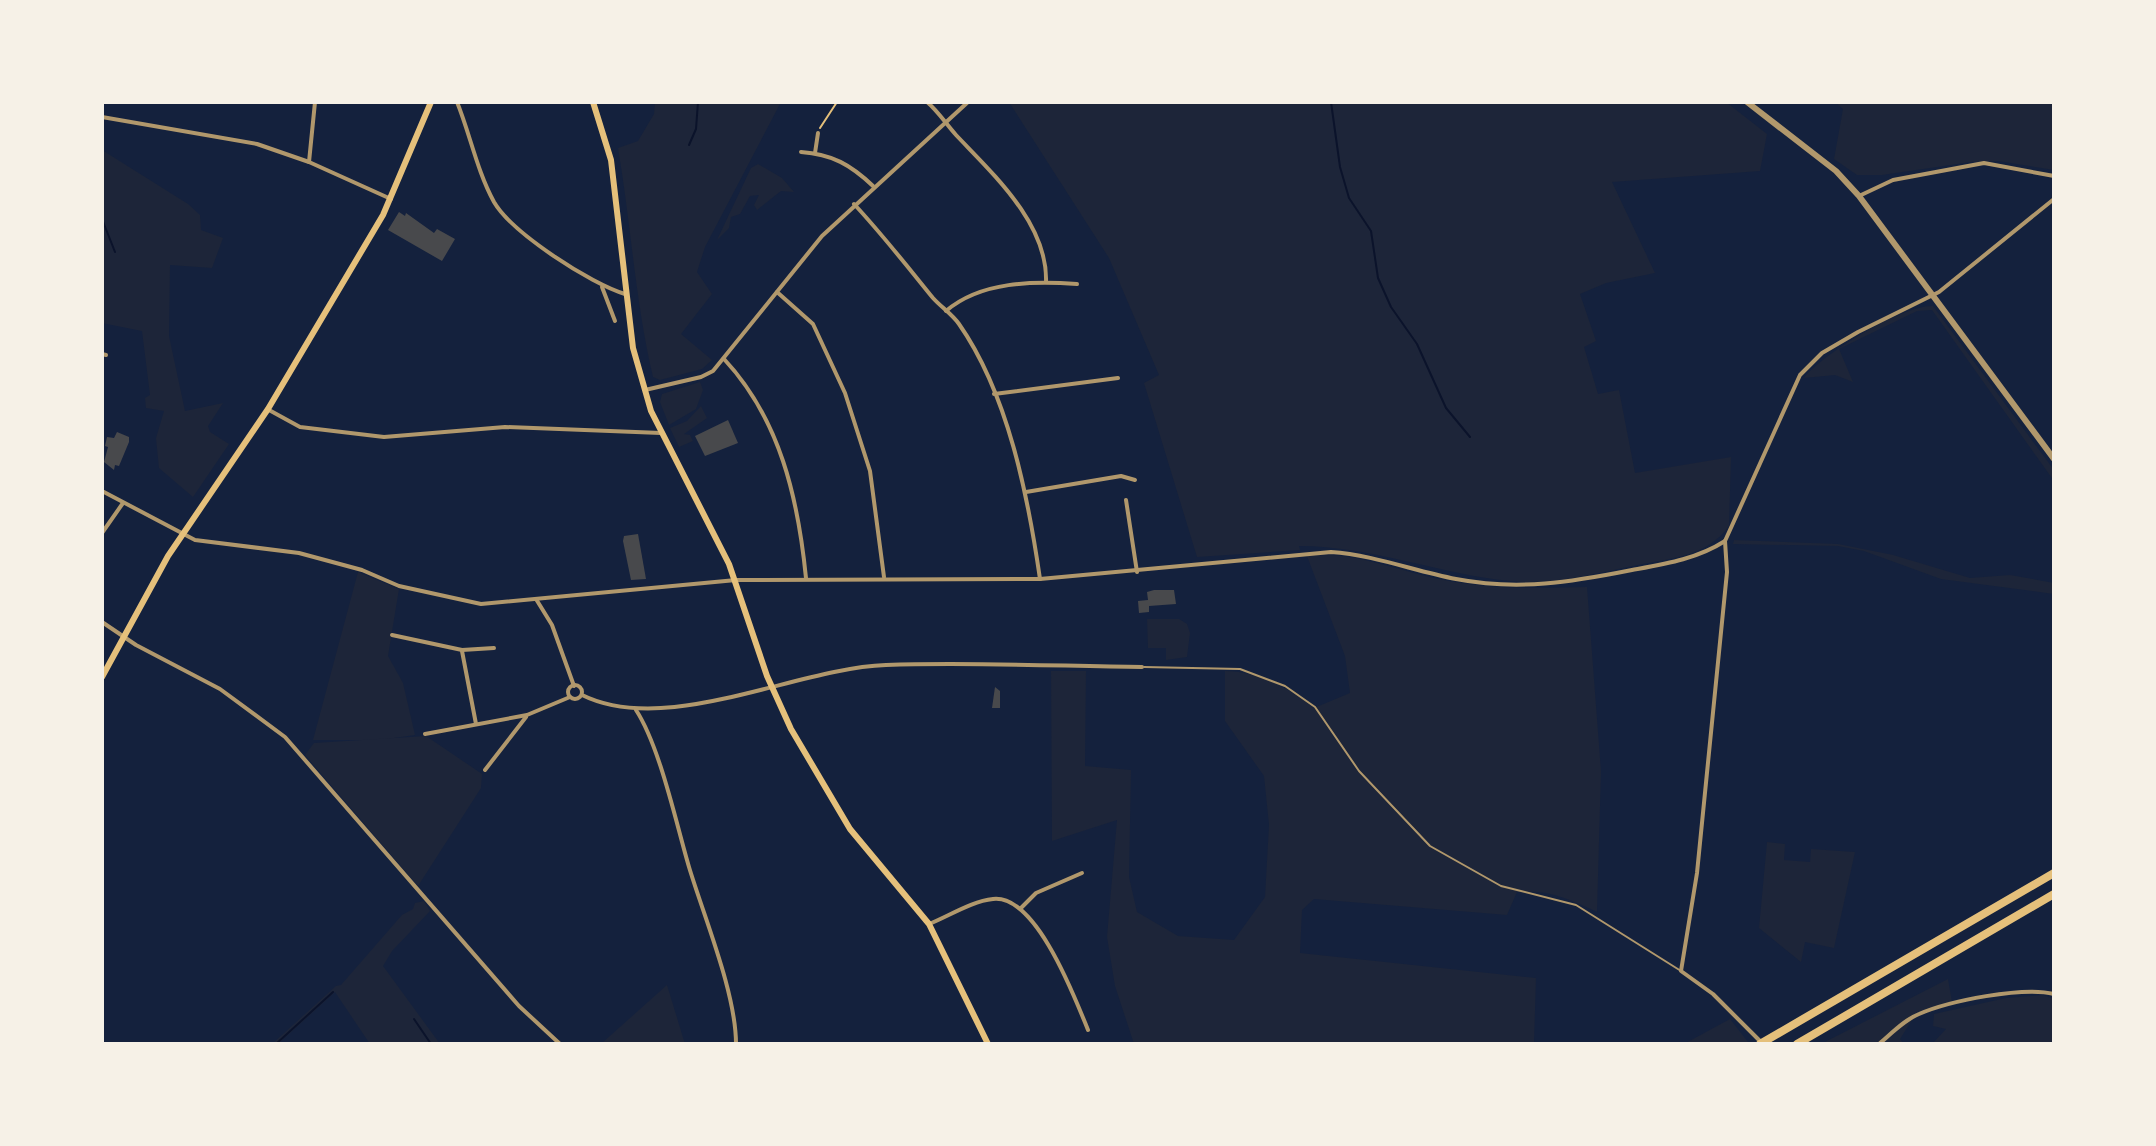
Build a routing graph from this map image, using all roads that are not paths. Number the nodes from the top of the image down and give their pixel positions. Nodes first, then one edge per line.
1 (315, 102) edge
2 (431, 102) edge
3 (457, 102) edge
4 (593, 102) edge
5 (927, 102) edge
6 (968, 102) edge
7 (1747, 102) edge
8 (102, 116) edge
9 (944, 122) junction
10 (818, 133) road end
11 (801, 152) dead end
12 (815, 153) junction
13 (309, 162) junction
14 (2054, 176) edge
15 (873, 186) junction
16 (1859, 196) junction
17 (391, 199) junction
18 (2054, 199) edge
19 (853, 203) junction
20 (1046, 282) junction
21 (1077, 284) dead end
22 (602, 287) junction
23 (777, 292) junction
24 (625, 294) junction
25 (1935, 295) junction
26 (946, 311) junction
27 (615, 321) dead end
28 (724, 359) junction
29 (1118, 378) dead end
30 (645, 390) junction
31 (994, 394) junction
32 (268, 409) junction
33 (661, 433) junction
34 (2054, 459) edge
35 (1135, 480) dead end
36 (102, 491) edge
37 (1026, 492) junction
38 (1126, 500) dead end
39 (123, 503) junction
40 (102, 533) edge
41 (182, 534) junction
42 (1725, 541) junction
43 (1137, 572) junction
44 (884, 577) junction
45 (806, 578) junction
46 (1040, 579) junction
47 (736, 580) junction
48 (536, 599) junction
49 (102, 622) edge
50 (124, 634) junction
51 (392, 635) dead end
52 (494, 648) dead end
53 (462, 650) junction
54 (1142, 667) joint
55 (102, 677) edge
56 (574, 686) junction
57 (772, 688) junction
58 (582, 695) junction
59 (570, 697) junction
60 (635, 710) junction
61 (527, 715) junction
62 (476, 724) junction
63 (425, 734) dead end
64 (485, 770) dead end
65 (1082, 873) dead end
66 (2054, 873) edge
67 (2054, 894) edge
68 (1021, 908) junction
69 (929, 924) junction
70 (1681, 971) junction
71 (2054, 994) edge
72 (1088, 1030) dead end
73 (560, 1044) edge
74 (736, 1044) edge
75 (988, 1044) edge
76 (1761, 1044) edge
77 (1797, 1044) edge
78 (1879, 1044) edge

1 - 13 street
2 - 17 main road
3 - 22 street
4 - 24 main road
5 - 9 street
6 - 9 street
7 - 16 street
8 - 13 street
9 - 15 street
9 - 20 street
10 - 12 street
11 - 12 street
12 - 15 street
13 - 17 street
14 - 16 street
15 - 19 street
16 - 25 street
17 - 32 main road
18 - 25 street
19 - 23 street
19 - 26 street
20 - 21 street
20 - 26 street
22 - 24 street
22 - 27 street
23 - 28 street
23 - 44 street
24 - 30 main road
25 - 34 street
25 - 42 street
26 - 31 street
28 - 30 street
28 - 45 street
29 - 31 street
30 - 33 main road
31 - 37 street
32 - 33 street
32 - 41 main road
33 - 47 main road
35 - 37 street
36 - 39 street
37 - 46 street
38 - 43 street
39 - 40 street
39 - 41 street
41 - 48 street
41 - 50 main road
42 - 43 street
42 - 70 street
43 - 46 street
44 - 45 street
44 - 46 street
45 - 47 street
47 - 48 street
47 - 57 main road
48 - 56 street
49 - 50 street
50 - 55 main road
50 - 73 street
51 - 53 street
52 - 53 street
53 - 62 street
54 - 57 street
54 - 70 lane
56 - 58 street
56 - 59 street
57 - 60 street
57 - 69 main road
58 - 59 street
58 - 60 street
59 - 61 street
60 - 74 street
61 - 62 street
61 - 64 street
62 - 63 street
65 - 68 street
66 - 76 highway
67 - 77 highway
68 - 69 street
68 - 72 street
69 - 75 main road
70 - 76 street
71 - 78 street

